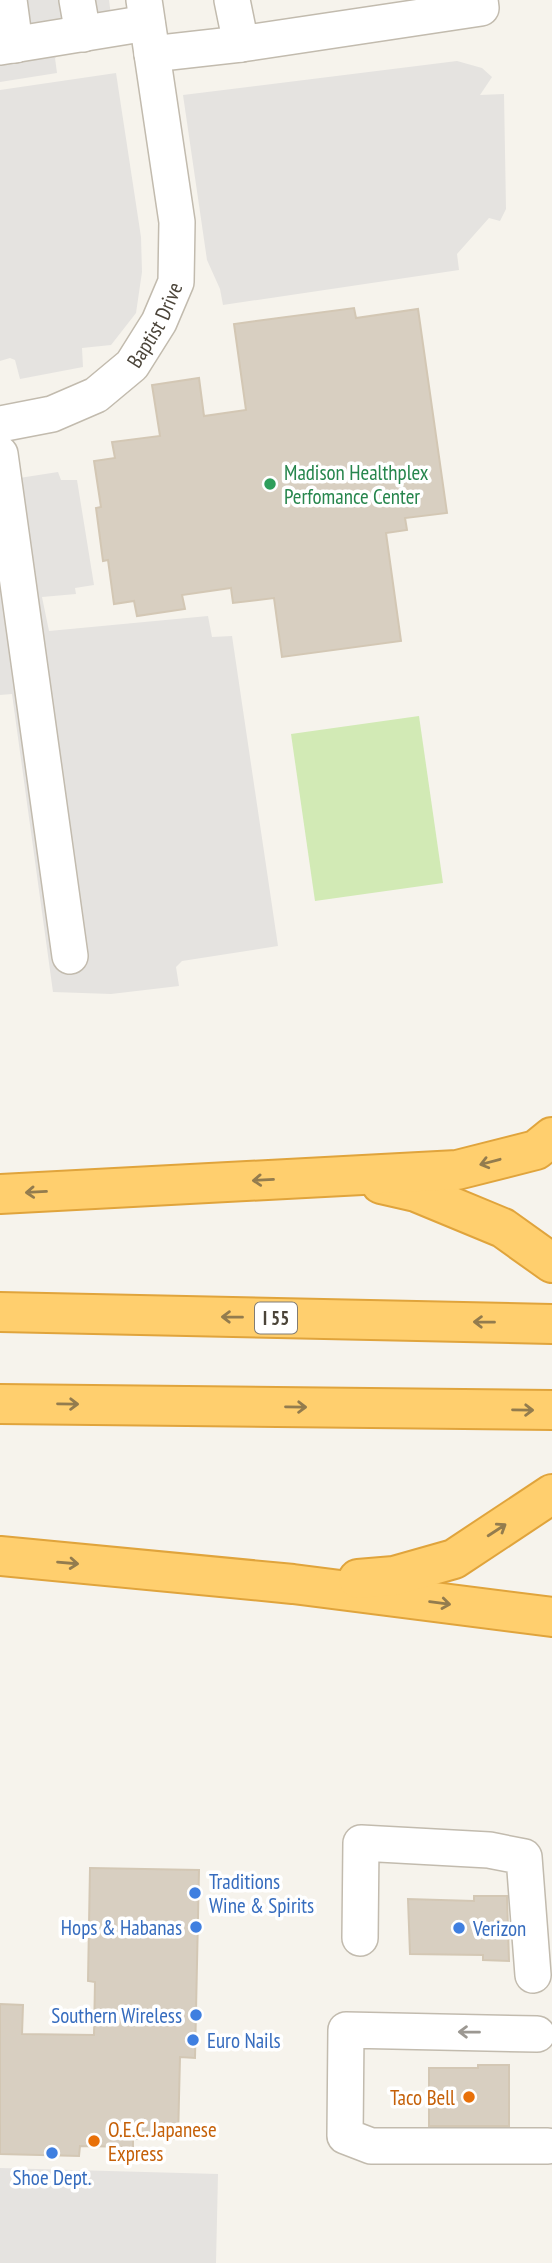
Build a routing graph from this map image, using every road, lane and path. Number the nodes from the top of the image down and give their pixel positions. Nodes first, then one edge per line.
1 (9, 0) edge
2 (232, 0) edge
3 (480, 0) edge
4 (80, 17) edge
5 (148, 25) edge
6 (241, 44) junction
7 (8, 46) edge
8 (0, 424) edge
9 (0, 454) edge
10 (70, 956) dead end
11 (552, 1137) edge
12 (341, 1175) junction
13 (0, 1194) edge
14 (552, 1263) edge
15 (0, 1312) edge
16 (552, 1324) edge
17 (0, 1404) edge
18 (552, 1410) edge
19 (552, 1494) edge
20 (0, 1556) edge
21 (293, 1584) junction
22 (552, 1618) edge
23 (360, 1938) dead end
24 (533, 1975) dead end
25 (537, 2034) dead end
26 (532, 2146) dead end

1 - 7 street
2 - 6 street
3 - 6 street
4 - 5 street
4 - 7 street
5 - 6 street
5 - 8 street, Baptist Drive
9 - 10 street
11 -> 12 highway
12 -> 13 highway
12 - 14 highway
16 -> 15 highway, I 55
17 -> 18 highway
21 -> 19 highway
20 -> 21 highway
21 -> 22 highway
23 - 24 street
25 -> 26 street

